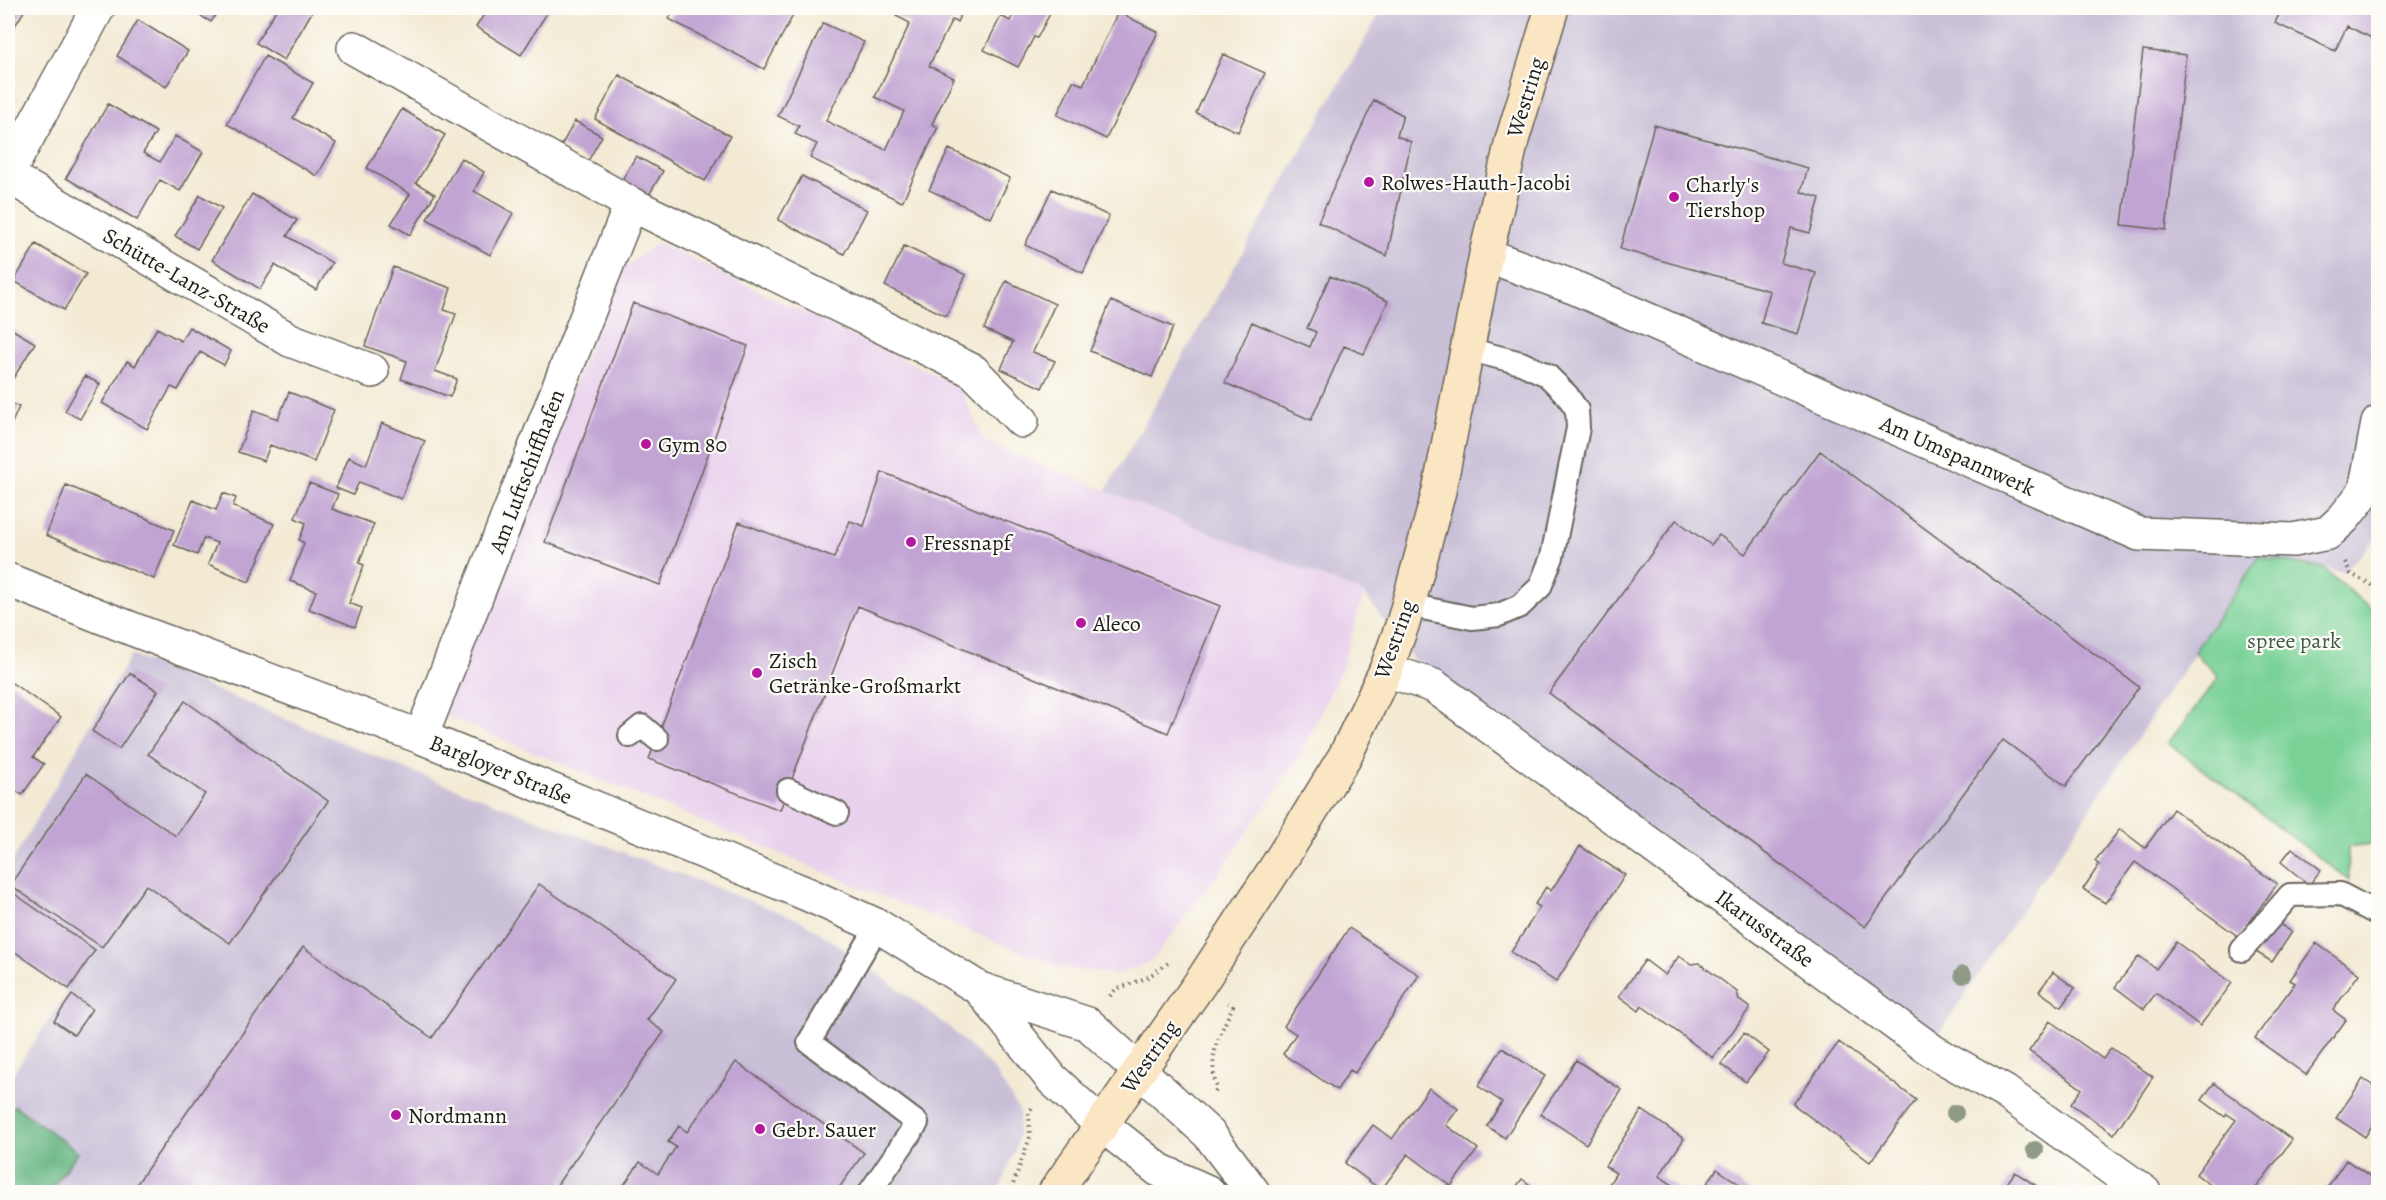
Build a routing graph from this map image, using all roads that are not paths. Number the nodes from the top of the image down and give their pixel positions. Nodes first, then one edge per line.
1 (98, 8) edge
2 (1552, 8) edge
3 (354, 48) dead end
4 (8, 175) edge
5 (631, 204) junction
6 (1486, 255) junction
7 (1467, 349) junction
8 (372, 370) dead end
9 (1022, 421) dead end
10 (2379, 423) edge
11 (8, 580) edge
12 (1408, 605) junction
13 (1386, 670) junction
14 (630, 736) dead end
15 (421, 737) junction
16 (657, 740) dead end
17 (788, 790) dead end
18 (837, 813) dead end
19 (2379, 914) edge
20 (878, 926) junction
21 (2242, 950) dead end
22 (980, 988) junction
23 (1140, 1070) junction
24 (1102, 1125) junction
25 (870, 1192) edge
26 (1055, 1192) edge
27 (1208, 1192) edge
28 (1253, 1192) edge
29 (2144, 1192) edge

1 - 4 street
2 - 6 main road, Westring
3 - 5 street
4 - 8 street, Schütte-Lanz-Straße
5 - 9 street
5 - 15 street, Am Luftschiffhafen
6 - 7 main road, Westring
6 - 10 street, Am Umspannwerk
7 - 12 main road, Westring
7 - 12 lane
11 - 15 street, Bargloyer Straße
12 - 13 main road, Westring
13 - 23 main road, Westring
13 - 29 street, Ikarusstraße
14 - 16 lane
15 - 20 street, Bargloyer Straße
17 - 18 lane
19 - 21 lane
20 - 22 street, Bargloyer Straße
20 - 25 lane
22 - 23 street, Bargloyer Straße
22 - 24 street, Bargloyer Straße
23 - 24 main road, Westring
23 - 28 street, Bargloyer Straße
24 - 26 main road, Westring
24 - 27 street, Bargloyer Straße

